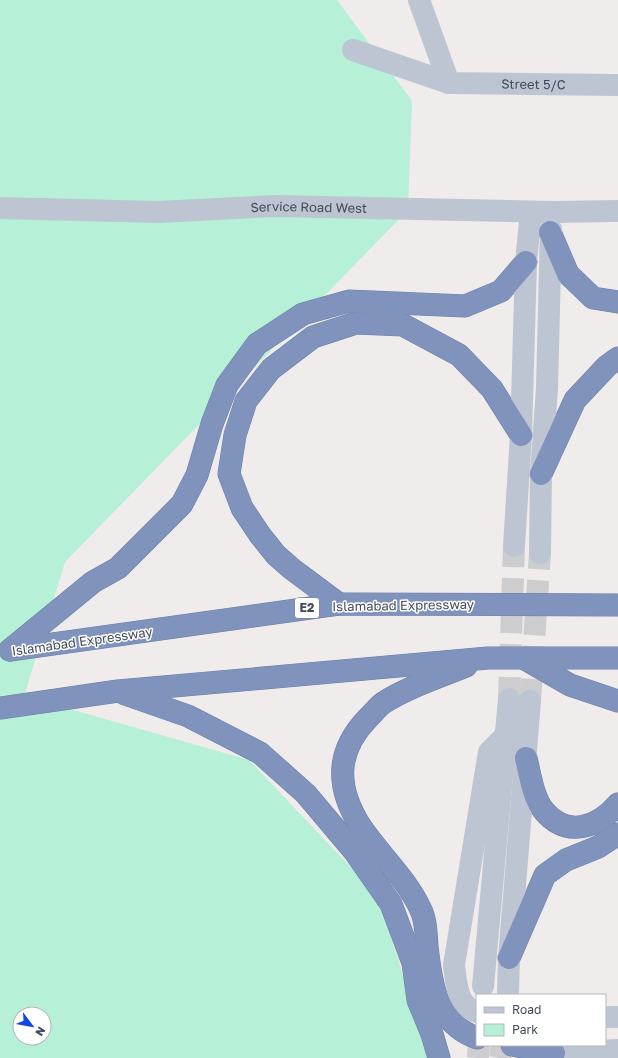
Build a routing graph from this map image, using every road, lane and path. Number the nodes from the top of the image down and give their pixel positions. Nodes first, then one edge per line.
1 (419, 0) edge
2 (353, 50) dead end
3 (449, 83) junction
4 (618, 85) edge
5 (0, 208) edge
6 (618, 211) edge
7 (530, 212) junction
8 (552, 222) junction
9 (526, 262) junction
10 (618, 302) edge
11 (618, 358) edge
12 (521, 435) junction
13 (541, 474) junction
14 (514, 546) tunnel mouth
15 (540, 553) tunnel mouth
16 (339, 604) junction
17 (618, 605) edge
18 (5, 652) edge
19 (488, 658) junction
20 (524, 658) junction
21 (618, 658) edge
22 (118, 692) junction
23 (618, 701) edge
24 (0, 708) edge
25 (505, 736) junction
26 (526, 758) junction
27 (618, 804) edge
28 (618, 834) edge
29 (509, 958) junction
30 (483, 986) dead end
31 (508, 992) dead end
32 (476, 1012) edge
33 (606, 1017) edge
34 (618, 1017) edge
35 (476, 1038) edge
36 (517, 1046) edge
37 (618, 1050) edge
38 (561, 1055) edge
39 (439, 1058) edge

1 - 3 street
2 - 3 street, Street 5/C
3 - 4 street, Street 5/C
5 - 7 street, Service Road West
6 - 8 street, Service Road West
7 - 8 street, Service Road West
7 - 9 street
8 - 10 highway
8 - 13 street
9 - 12 street
9 - 18 highway
11 - 13 highway
12 - 14 street
12 - 16 highway
13 - 15 street
16 - 17 highway, Islamabad Expressway / E2
16 - 18 highway, Islamabad Expressway / E2
19 - 20 highway
19 - 22 highway
19 - 35 highway
20 - 21 highway
20 - 23 highway
22 - 24 highway
22 - 39 highway
25 - 26 street
25 - 30 street
25 - 32 street
26 - 27 highway
26 - 29 street
28 - 29 highway
29 - 31 street
33 - 34 street
36 - 38 highway
37 - 38 street

